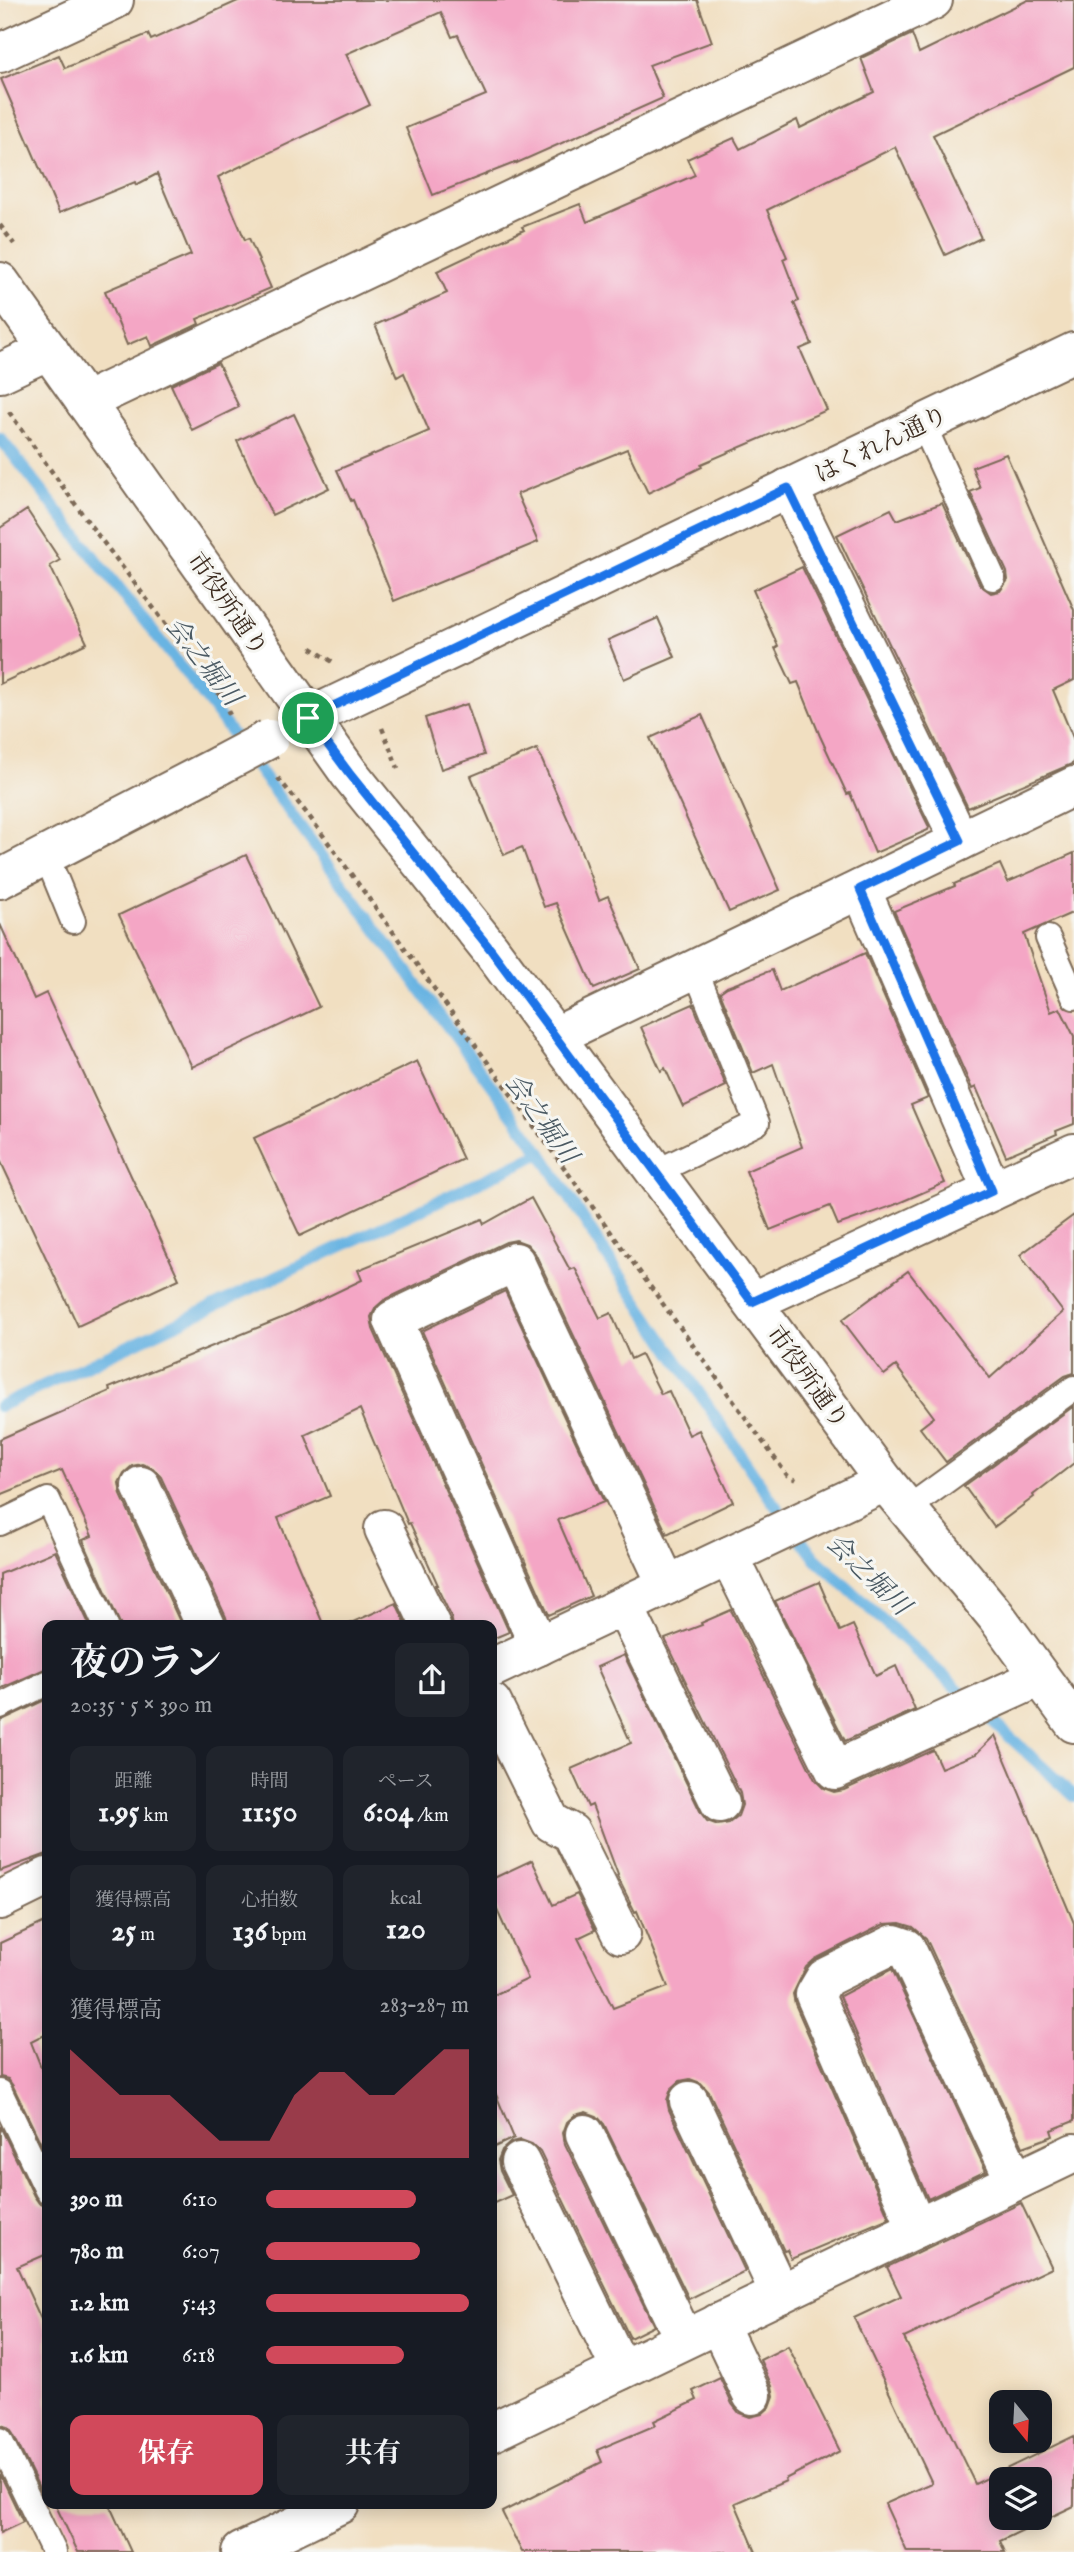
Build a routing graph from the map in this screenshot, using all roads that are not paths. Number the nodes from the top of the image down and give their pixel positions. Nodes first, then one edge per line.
1 (114, 0) edge
2 (933, 0) edge
3 (0, 53) edge
4 (0, 282) edge
5 (1074, 352) edge
6 (23, 363) edge
7 (85, 402) junction
8 (923, 424) junction
9 (788, 488) junction
10 (993, 578) dead end
11 (308, 718) junction
12 (1074, 786) edge
13 (62, 839) junction
14 (960, 841) junction
15 (0, 879) edge
16 (860, 889) junction
17 (73, 921) dead end
18 (1048, 938) dead end
19 (695, 969) junction
20 (1074, 997) edge
21 (556, 1036) junction
22 (1074, 1153) edge
23 (656, 1172) junction
24 (992, 1191) junction
25 (752, 1302) junction
26 (1074, 1388) edge
27 (141, 1486) dead end
28 (896, 1496) junction
29 (0, 1523) edge
30 (384, 1529) dead end
31 (729, 1556) junction
32 (667, 1585) junction
33 (624, 1606) junction
34 (103, 1620) edge
35 (203, 1620) edge
36 (429, 1620) edge
37 (539, 1646) junction
38 (497, 1666) edge
39 (1040, 1677) junction
40 (42, 1685) edge
41 (0, 1706) edge
42 (497, 1713) edge
43 (1074, 1723) edge
44 (719, 1802) dead end
45 (42, 1879) edge
46 (0, 1900) edge
47 (621, 1934) dead end
48 (0, 2092) edge
49 (689, 2101) dead end
50 (585, 2134) dead end
51 (1074, 2153) edge
52 (520, 2162) dead end
53 (42, 2180) edge
54 (1015, 2181) junction
55 (917, 2228) junction
56 (780, 2294) junction
57 (718, 2323) junction
58 (684, 2339) junction
59 (621, 2370) junction
60 (752, 2395) dead end
61 (497, 2430) edge
62 (0, 2440) edge
63 (330, 2509) edge
64 (54, 2552) edge
65 (241, 2552) edge

1 - 3 street
2 - 7 street
4 - 6 street, 市役所通り
5 - 8 street, はくれん通り
6 - 7 street, 市役所通り
7 - 11 street, 市役所通り
8 - 9 street, はくれん通り
8 - 10 lane
9 - 11 street, はくれん通り
9 - 14 street
11 - 13 street, はくれん通り, bridge
11 - 21 street, 市役所通り
12 - 14 street
13 - 15 street, はくれん通り
13 - 17 lane
14 - 16 street
16 - 19 street
16 - 24 street
18 - 20 lane
19 - 21 street
19 - 23 lane
21 - 23 street, 市役所通り
22 - 24 street
23 - 25 street, 市役所通り
24 - 25 street
25 - 28 street, 市役所通り
26 - 28 lane
27 - 35 street
28 - 31 street
28 - 39 street, 市役所通り
29 - 34 lane
30 - 36 street
31 - 32 street
31 - 39 street
32 - 33 street
32 - 37 street
33 - 37 street
33 - 44 street
37 - 38 street
39 - 43 street, 市役所通り
40 - 41 lane
42 - 47 street
45 - 46 street
48 - 53 lane
49 - 56 street
50 - 58 street
51 - 54 street
52 - 59 street
54 - 55 street
54 - 55 street
55 - 56 street
56 - 57 street
57 - 58 street
57 - 60 street
58 - 59 street
59 - 61 street
62 - 64 lane
63 - 65 street

